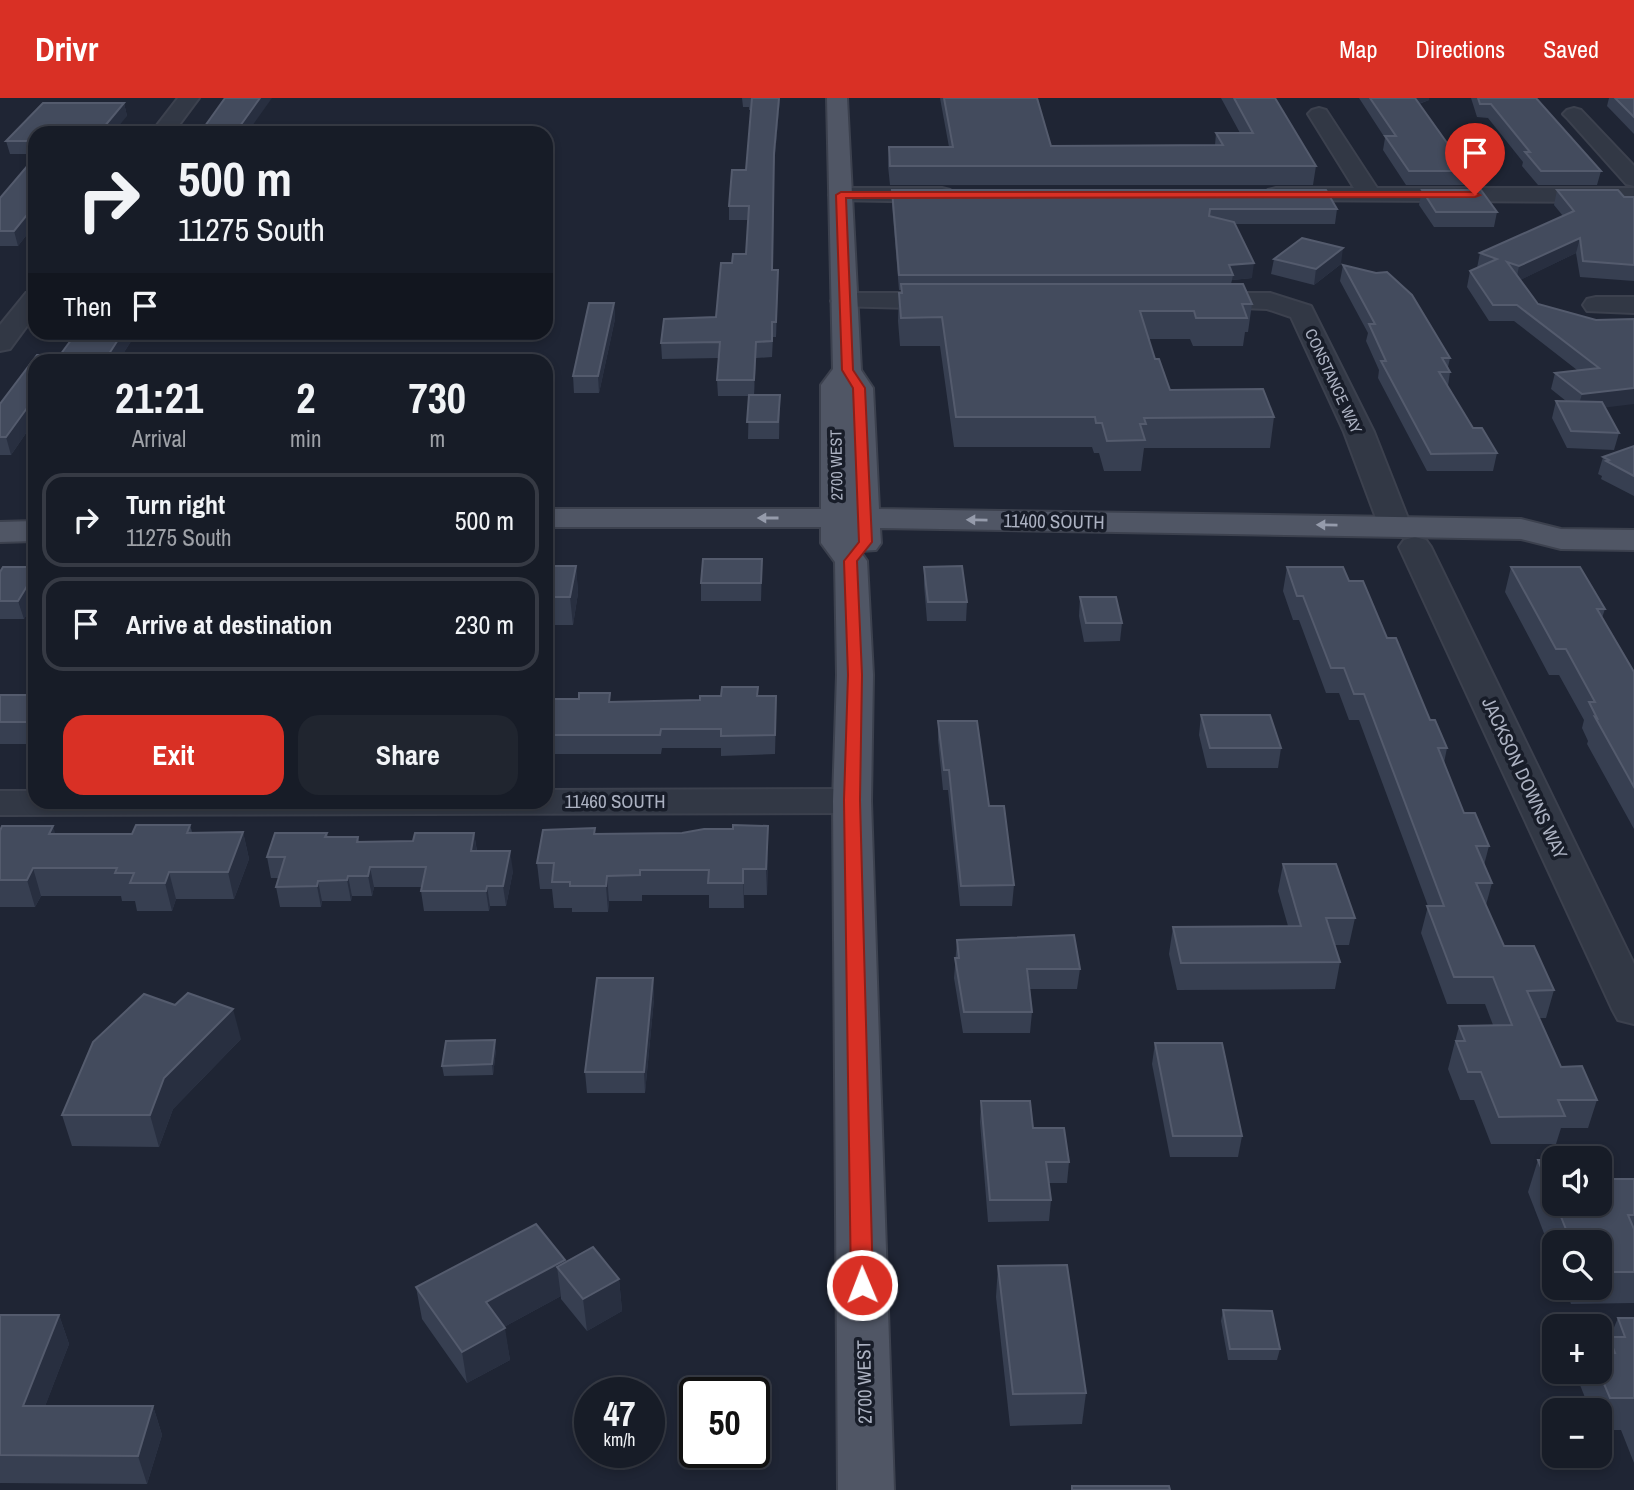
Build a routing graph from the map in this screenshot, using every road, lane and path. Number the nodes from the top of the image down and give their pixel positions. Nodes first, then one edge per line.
1 (189, 98) edge
2 (837, 98) edge
3 (1320, 114) dead end
4 (1574, 114) dead end
5 (167, 126) edge
6 (1634, 178) edge
7 (841, 195) junction
8 (960, 195) edge
9 (1247, 195) edge
10 (1370, 195) junction
11 (1634, 195) edge
12 (1174, 301) edge
13 (844, 302) junction
14 (969, 302) edge
15 (1596, 305) dead end
16 (1634, 305) edge
17 (28, 307) edge
18 (0, 344) edge
19 (553, 518) edge
20 (0, 531) edge
21 (28, 531) edge
22 (851, 536) junction
23 (1405, 537) junction
24 (1633, 541) edge
25 (553, 542) edge
26 (852, 800) junction
27 (553, 801) edge
28 (0, 803) edge
29 (28, 803) edge
30 (1634, 1009) edge
31 (866, 1490) edge

1 - 5 street
2 - 7 main road, 2700 WEST
3 - 10 street
4 - 6 street
7 - 8 street
7 - 13 main road, 2700 WEST
9 - 10 street
10 - 11 street
12 - 23 street, CONSTANCE WAY
13 - 14 street
13 - 22 main road, 2700 WEST
15 - 16 street
17 - 18 street
22 -> 19 main road, 11400 SOUTH
20 - 21 main road
22 - 23 main road, 11400 SOUTH
22 - 25 main road, 11400 SOUTH
22 - 26 main road, 2700 WEST
23 - 24 main road, 11400 SOUTH
23 - 30 street, JACKSON DOWNS WAY
26 - 27 street, 11460 SOUTH
26 - 31 main road, 2700 WEST
28 - 29 street, 11460 SOUTH

